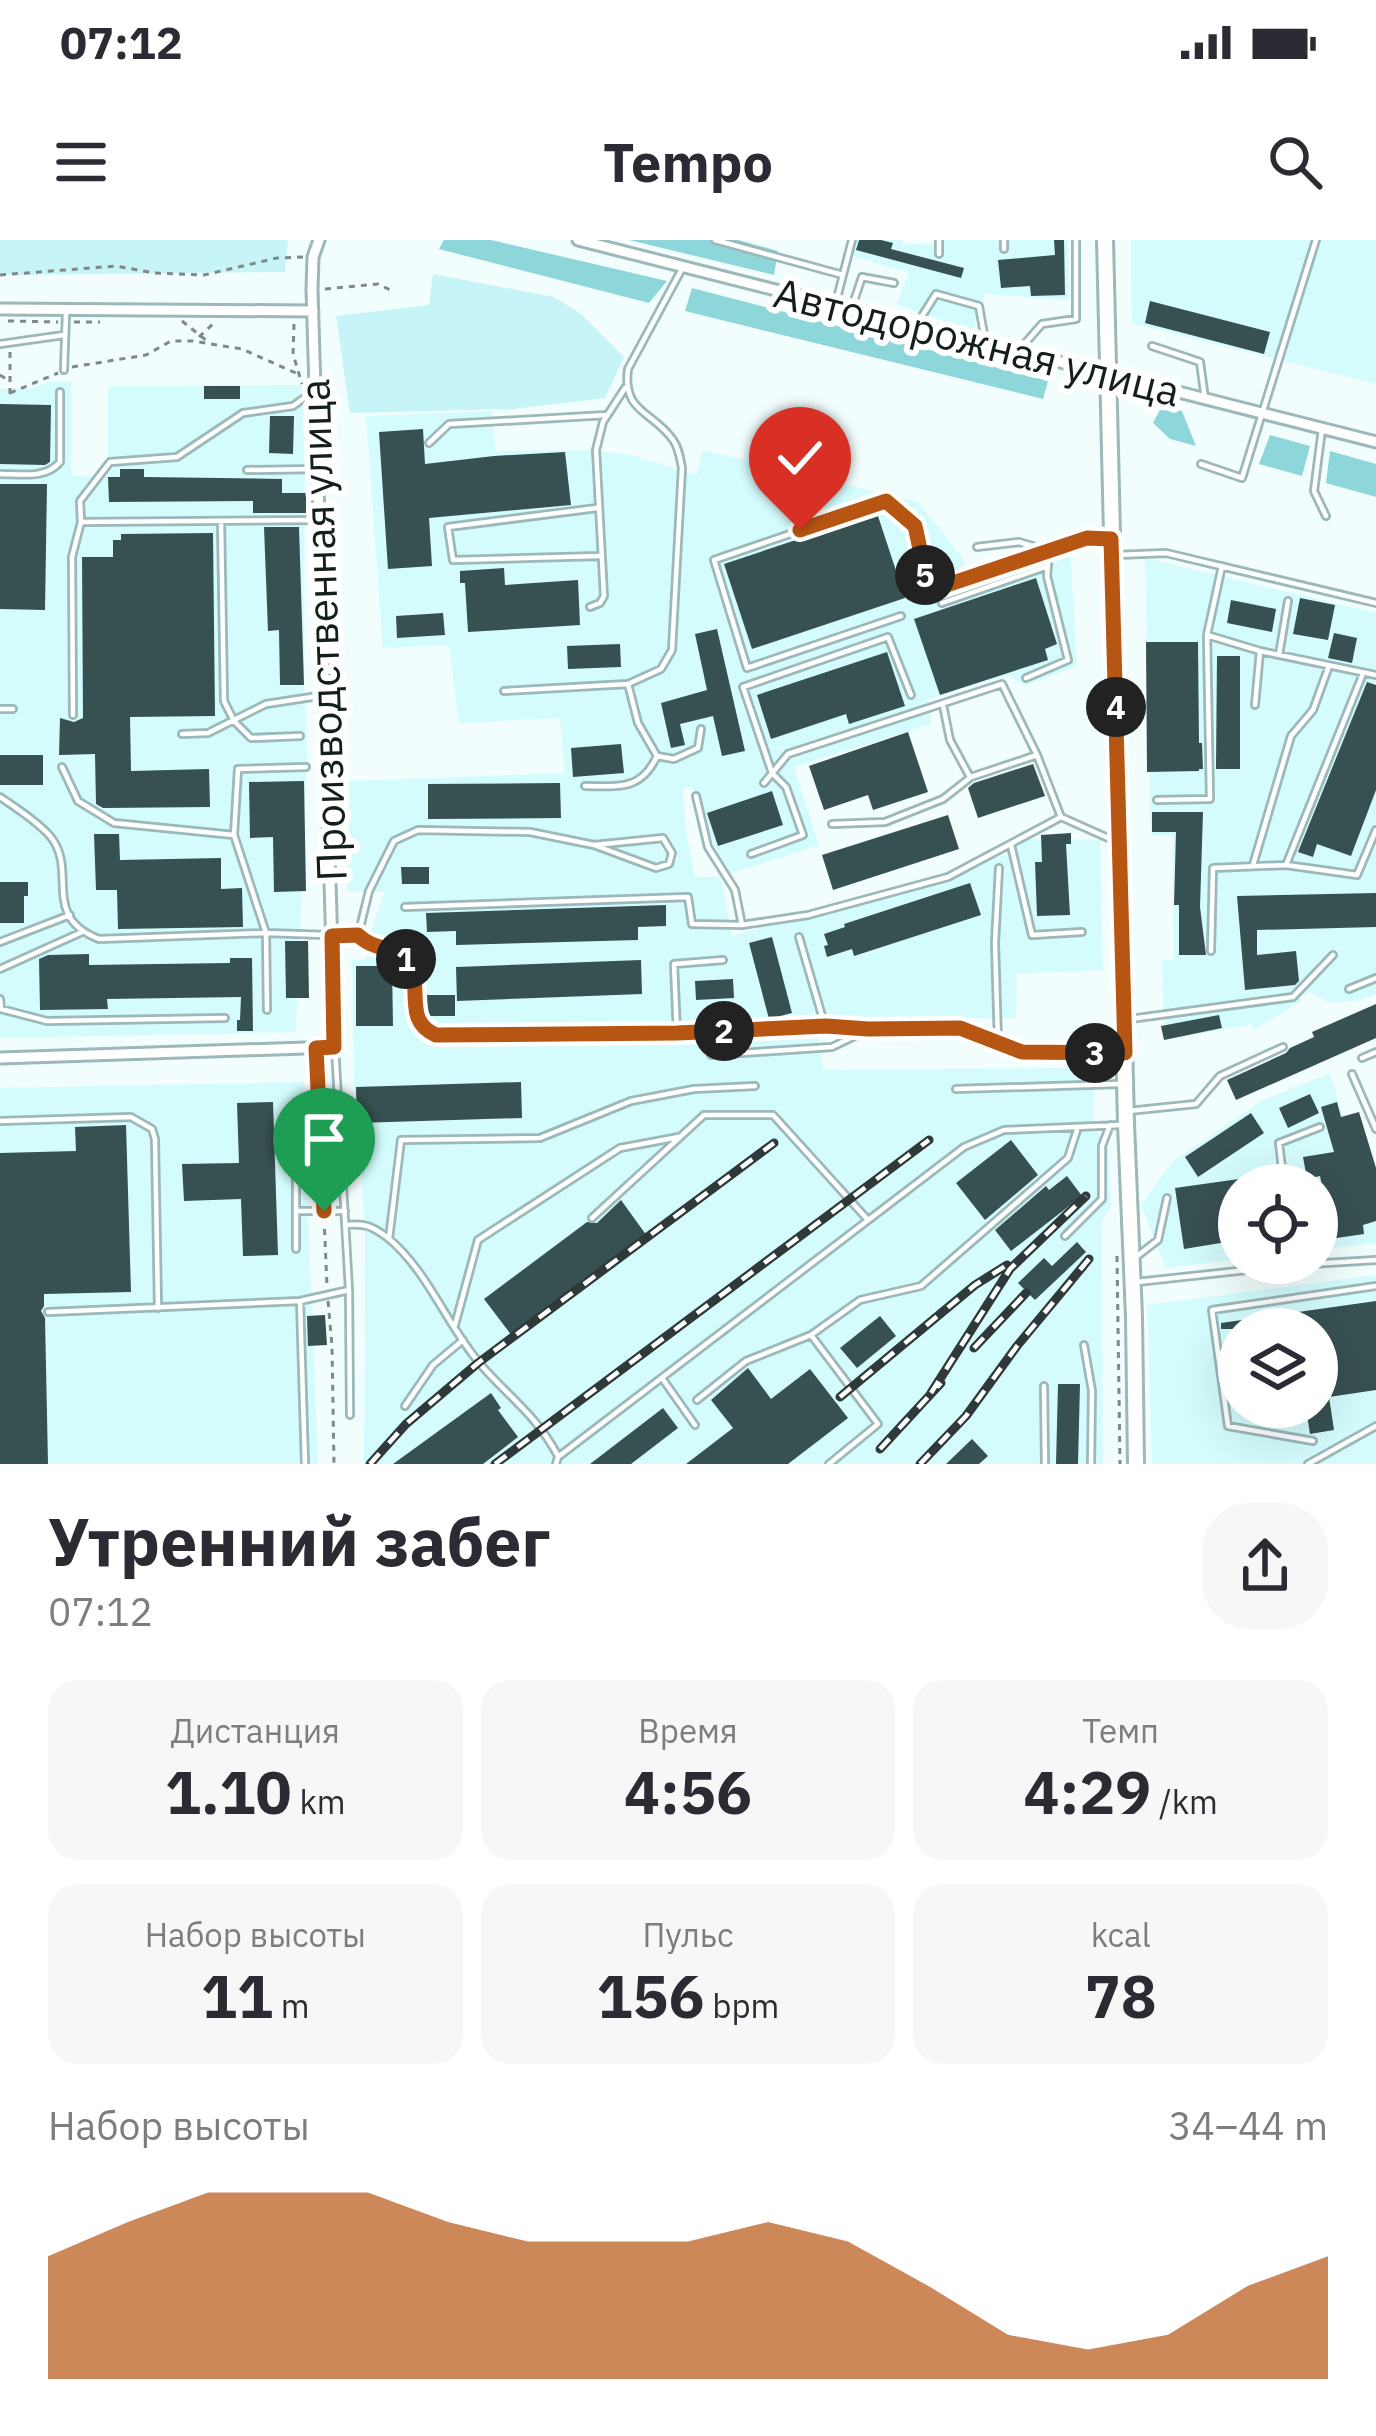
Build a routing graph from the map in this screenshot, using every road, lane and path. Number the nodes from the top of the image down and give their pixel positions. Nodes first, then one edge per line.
1 (320, 240) edge
2 (578, 240) edge
3 (716, 240) edge
4 (852, 240) edge
5 (939, 240) edge
6 (1004, 240) edge
7 (1076, 240) edge
8 (1105, 240) edge
9 (1316, 240) edge
10 (593, 242) edge
11 (1004, 249) dead end
12 (939, 254) dead end
13 (313, 257) junction
14 (683, 267) junction
15 (0, 275) edge
16 (843, 275) junction
17 (894, 283) dead end
18 (312, 290) junction
19 (394, 292) dead end
20 (835, 306) junction
21 (66, 308) junction
22 (0, 309) edge
23 (293, 310) junction
24 (313, 310) junction
25 (851, 310) junction
26 (182, 321) dead end
27 (216, 321) dead end
28 (915, 327) junction
29 (64, 335) junction
30 (199, 337) junction
31 (193, 341) junction
32 (209, 342) junction
33 (0, 344) edge
34 (10, 344) junction
35 (986, 345) junction
36 (1152, 346) dead end
37 (1018, 353) junction
38 (64, 370) junction
39 (298, 374) junction
40 (1107, 374) junction
41 (0, 375) edge
42 (10, 382) junction
43 (302, 384) dead end
44 (626, 386) junction
45 (316, 389) junction
46 (60, 392) dead end
47 (1205, 399) junction
48 (1262, 414) junction
49 (608, 415) junction
50 (1322, 429) junction
51 (1376, 442) edge
52 (429, 443) dead end
53 (1201, 464) dead end
54 (318, 469) junction
55 (247, 470) dead end
56 (0, 474) edge
57 (597, 508) junction
58 (1326, 516) dead end
59 (320, 520) junction
60 (81, 521) junction
61 (221, 521) junction
62 (1111, 539) junction
63 (977, 547) dead end
64 (1049, 550) junction
65 (599, 556) junction
66 (1112, 556) junction
67 (1048, 566) junction
68 (1222, 566) junction
69 (929, 591) junction
70 (915, 596) dead end
71 (1288, 601) dead end
72 (942, 603) dead end
73 (1376, 603) edge
74 (590, 607) dead end
75 (901, 616) dead end
76 (1207, 635) junction
77 (1260, 651) junction
78 (1279, 656) junction
79 (1328, 666) junction
80 (1364, 674) junction
81 (1376, 675) edge
82 (1026, 678) dead end
83 (628, 684) junction
84 (504, 691) dead end
85 (325, 694) junction
86 (911, 695) dead end
87 (943, 705) junction
88 (1255, 705) dead end
89 (0, 709) edge
90 (13, 709) dead end
91 (73, 715) dead end
92 (234, 721) junction
93 (701, 729) dead end
94 (182, 734) dead end
95 (300, 736) dead end
96 (1037, 754) junction
97 (657, 756) junction
98 (62, 767) dead end
99 (306, 767) dead end
100 (772, 773) junction
101 (970, 777) junction
102 (764, 783) dead end
103 (585, 786) dead end
104 (696, 796) dead end
105 (0, 797) edge
106 (1156, 800) dead end
107 (1061, 817) junction
108 (832, 824) dead end
109 (1376, 830) edge
110 (234, 835) junction
111 (1119, 843) junction
112 (594, 845) junction
113 (1011, 845) junction
114 (751, 854) dead end
115 (1252, 865) junction
116 (1286, 866) junction
117 (999, 868) dead end
118 (405, 907) dead end
119 (70, 915) junction
120 (742, 925) junction
121 (82, 932) junction
122 (1082, 932) dead end
123 (266, 933) junction
124 (358, 935) junction
125 (332, 936) junction
126 (799, 937) dead end
127 (0, 942) edge
128 (1211, 951) dead end
129 (1334, 956) dead end
130 (723, 960) dead end
131 (0, 969) edge
132 (1376, 978) edge
133 (1348, 989) dead end
134 (0, 999) edge
135 (267, 1010) dead end
136 (225, 1018) dead end
137 (1125, 1019) junction
138 (826, 1026) junction
139 (868, 1029) junction
140 (677, 1033) junction
141 (998, 1042) junction
142 (334, 1047) junction
143 (1283, 1047) dead end
144 (316, 1048) junction
145 (1376, 1052) edge
146 (1125, 1053) junction
147 (711, 1055) dead end
148 (0, 1058) edge
149 (1362, 1058) dead end
150 (1352, 1074) dead end
151 (1125, 1084) junction
152 (755, 1086) dead end
153 (956, 1089) dead end
154 (296, 1102) dead end
155 (1121, 1120) junction
156 (0, 1121) edge
157 (1320, 1126) dead end
158 (1078, 1128) junction
159 (1376, 1129) edge
160 (680, 1137) junction
161 (1282, 1164) edge
162 (1167, 1198) dead end
163 (296, 1210) junction
164 (345, 1210) junction
165 (324, 1211) junction
166 (592, 1218) dead end
167 (868, 1220) junction
168 (346, 1225) junction
169 (1065, 1235) dead end
170 (1117, 1238) dead end
171 (388, 1239) junction
172 (296, 1249) dead end
173 (1132, 1260) junction
174 (1376, 1260) edge
175 (1338, 1262) edge
176 (1218, 1272) edge
177 (1132, 1282) junction
178 (1376, 1286) edge
179 (349, 1290) junction
180 (328, 1295) junction
181 (299, 1301) junction
182 (158, 1308) junction
183 (49, 1312) dead end
184 (455, 1328) junction
185 (811, 1335) junction
186 (463, 1340) junction
187 (1084, 1345) dead end
188 (662, 1378) junction
189 (1044, 1386) dead end
190 (697, 1400) dead end
191 (405, 1406) dead end
192 (350, 1415) dead end
193 (694, 1426) dead end
194 (1376, 1426) edge
195 (1313, 1441) dead end
196 (557, 1461) edge
197 (305, 1464) edge
198 (334, 1464) edge
199 (829, 1464) edge
200 (1045, 1464) edge
201 (1091, 1464) edge
202 (1120, 1464) edge
203 (1136, 1464) edge
204 (1308, 1464) edge

1 - 13 street, Производственная улица
2 - 10 street, Автодорожная улица
3 - 16 lane
4 - 16 lane
5 - 12 lane
6 - 11 lane
7 - 37 lane
8 - 40 main road
9 - 48 lane
10 - 14 street, Автодорожная улица
13 - 15 path
13 - 18 street, Производственная улица
14 - 20 street, Автодорожная улица
14 - 44 lane
16 - 20 lane
17 - 25 lane
18 - 19 path
18 - 24 street, Производственная улица
20 - 25 street, Автодорожная улица
21 - 22 street
21 - 23 street
21 - 29 lane
23 - 24 street
23 - 39 path
24 - 45 street, Производственная улица
25 - 28 street, Автодорожная улица
26 - 30 path
27 - 30 path
28 - 35 street, Автодорожная улица
28 - 35 lane
29 - 34 lane
29 - 38 lane
30 - 31 path
30 - 32 path
31 - 32 path
31 - 38 path
32 - 39 path
33 - 34 lane
34 - 42 path
35 - 37 street, Автодорожная улица
36 - 47 lane
37 - 40 street, Автодорожная улица
38 - 42 path
39 - 43 path
40 - 47 street, Автодорожная улица
40 - 62 main road
41 - 42 path
44 - 49 lane
44 - 83 lane
45 - 54 street, Производственная улица
45 - 60 lane
46 - 56 lane
47 - 48 street, Автодорожная улица
48 - 50 street, Автодорожная улица
48 - 53 lane
49 - 52 lane
49 - 57 lane
50 - 51 street, Автодорожная улица
50 - 58 lane
54 - 55 lane
54 - 59 street, Производственная улица
57 - 65 lane
57 - 65 lane
59 - 61 lane
59 - 85 street, Производственная улица
60 - 61 lane
60 - 91 lane
61 - 92 lane
62 - 64 lane
62 - 66 main road
63 - 64 lane
64 - 67 lane
64 - 69 lane
65 - 74 lane
66 - 68 lane
66 - 111 main road
67 - 72 lane
67 - 82 lane
68 - 73 lane
68 - 76 lane
69 - 70 lane
69 - 75 lane
71 - 78 lane
76 - 77 lane
76 - 106 lane
77 - 78 lane
77 - 88 lane
78 - 79 lane
79 - 80 lane
79 - 115 lane
80 - 81 lane
80 - 116 lane
83 - 84 lane
83 - 97 lane
85 - 92 lane
85 - 125 street, Производственная улица
86 - 100 lane
87 - 96 lane
87 - 100 lane
87 - 101 lane
89 - 90 lane
92 - 94 lane
92 - 95 lane
93 - 97 lane
96 - 101 lane
96 - 107 lane
97 - 103 lane
98 - 110 lane
99 - 110 lane
100 - 102 lane
100 - 114 lane
101 - 108 lane
104 - 120 lane
105 - 119 lane
107 - 111 lane
107 - 113 lane
109 - 116 lane
110 - 123 lane
111 - 137 main road
112 - 112 lane
112 - 124 lane
113 - 120 lane
113 - 122 lane
115 - 116 lane
115 - 128 lane
117 - 141 lane
118 - 120 lane
119 - 121 lane
119 - 127 lane
121 - 123 lane
121 - 131 lane
123 - 125 lane
123 - 135 lane
124 - 125 lane
124 - 140 lane
125 - 142 street, Производственная улица
126 - 138 lane
129 - 137 lane
130 - 140 lane
132 - 133 lane
134 - 136 lane
137 - 146 main road
138 - 139 street
138 - 140 lane
139 - 141 street
139 - 147 lane
141 - 146 street
142 - 144 street
142 - 164 lane
143 - 155 lane
144 - 148 street
144 - 165 path
145 - 149 lane
146 - 151 main road
150 - 159 lane
151 - 153 lane
151 - 155 main road
152 - 171 lane
154 - 163 lane
155 - 158 lane
155 - 169 lane
155 - 173 main road
156 - 182 lane
157 - 161 lane
158 - 167 lane
158 - 185 lane
160 - 166 lane
160 - 167 lane
160 - 184 lane
162 - 173 lane
163 - 165 lane
163 - 172 lane
164 - 165 lane
164 - 168 lane
165 - 180 path
167 - 188 lane
168 - 171 lane
168 - 179 lane
170 - 202 path
171 - 184 lane
173 - 177 main road
174 - 175 lane
176 - 177 lane
177 - 203 main road
178 - 195 lane
179 - 180 lane
179 - 192 lane
180 - 181 lane
180 - 198 path
181 - 182 lane
181 - 197 lane
182 - 183 lane
184 - 186 lane
185 - 190 lane
185 - 199 lane
186 - 191 lane
186 - 196 lane
187 - 201 lane
188 - 193 lane
188 - 196 lane
189 - 200 lane
194 - 204 lane

